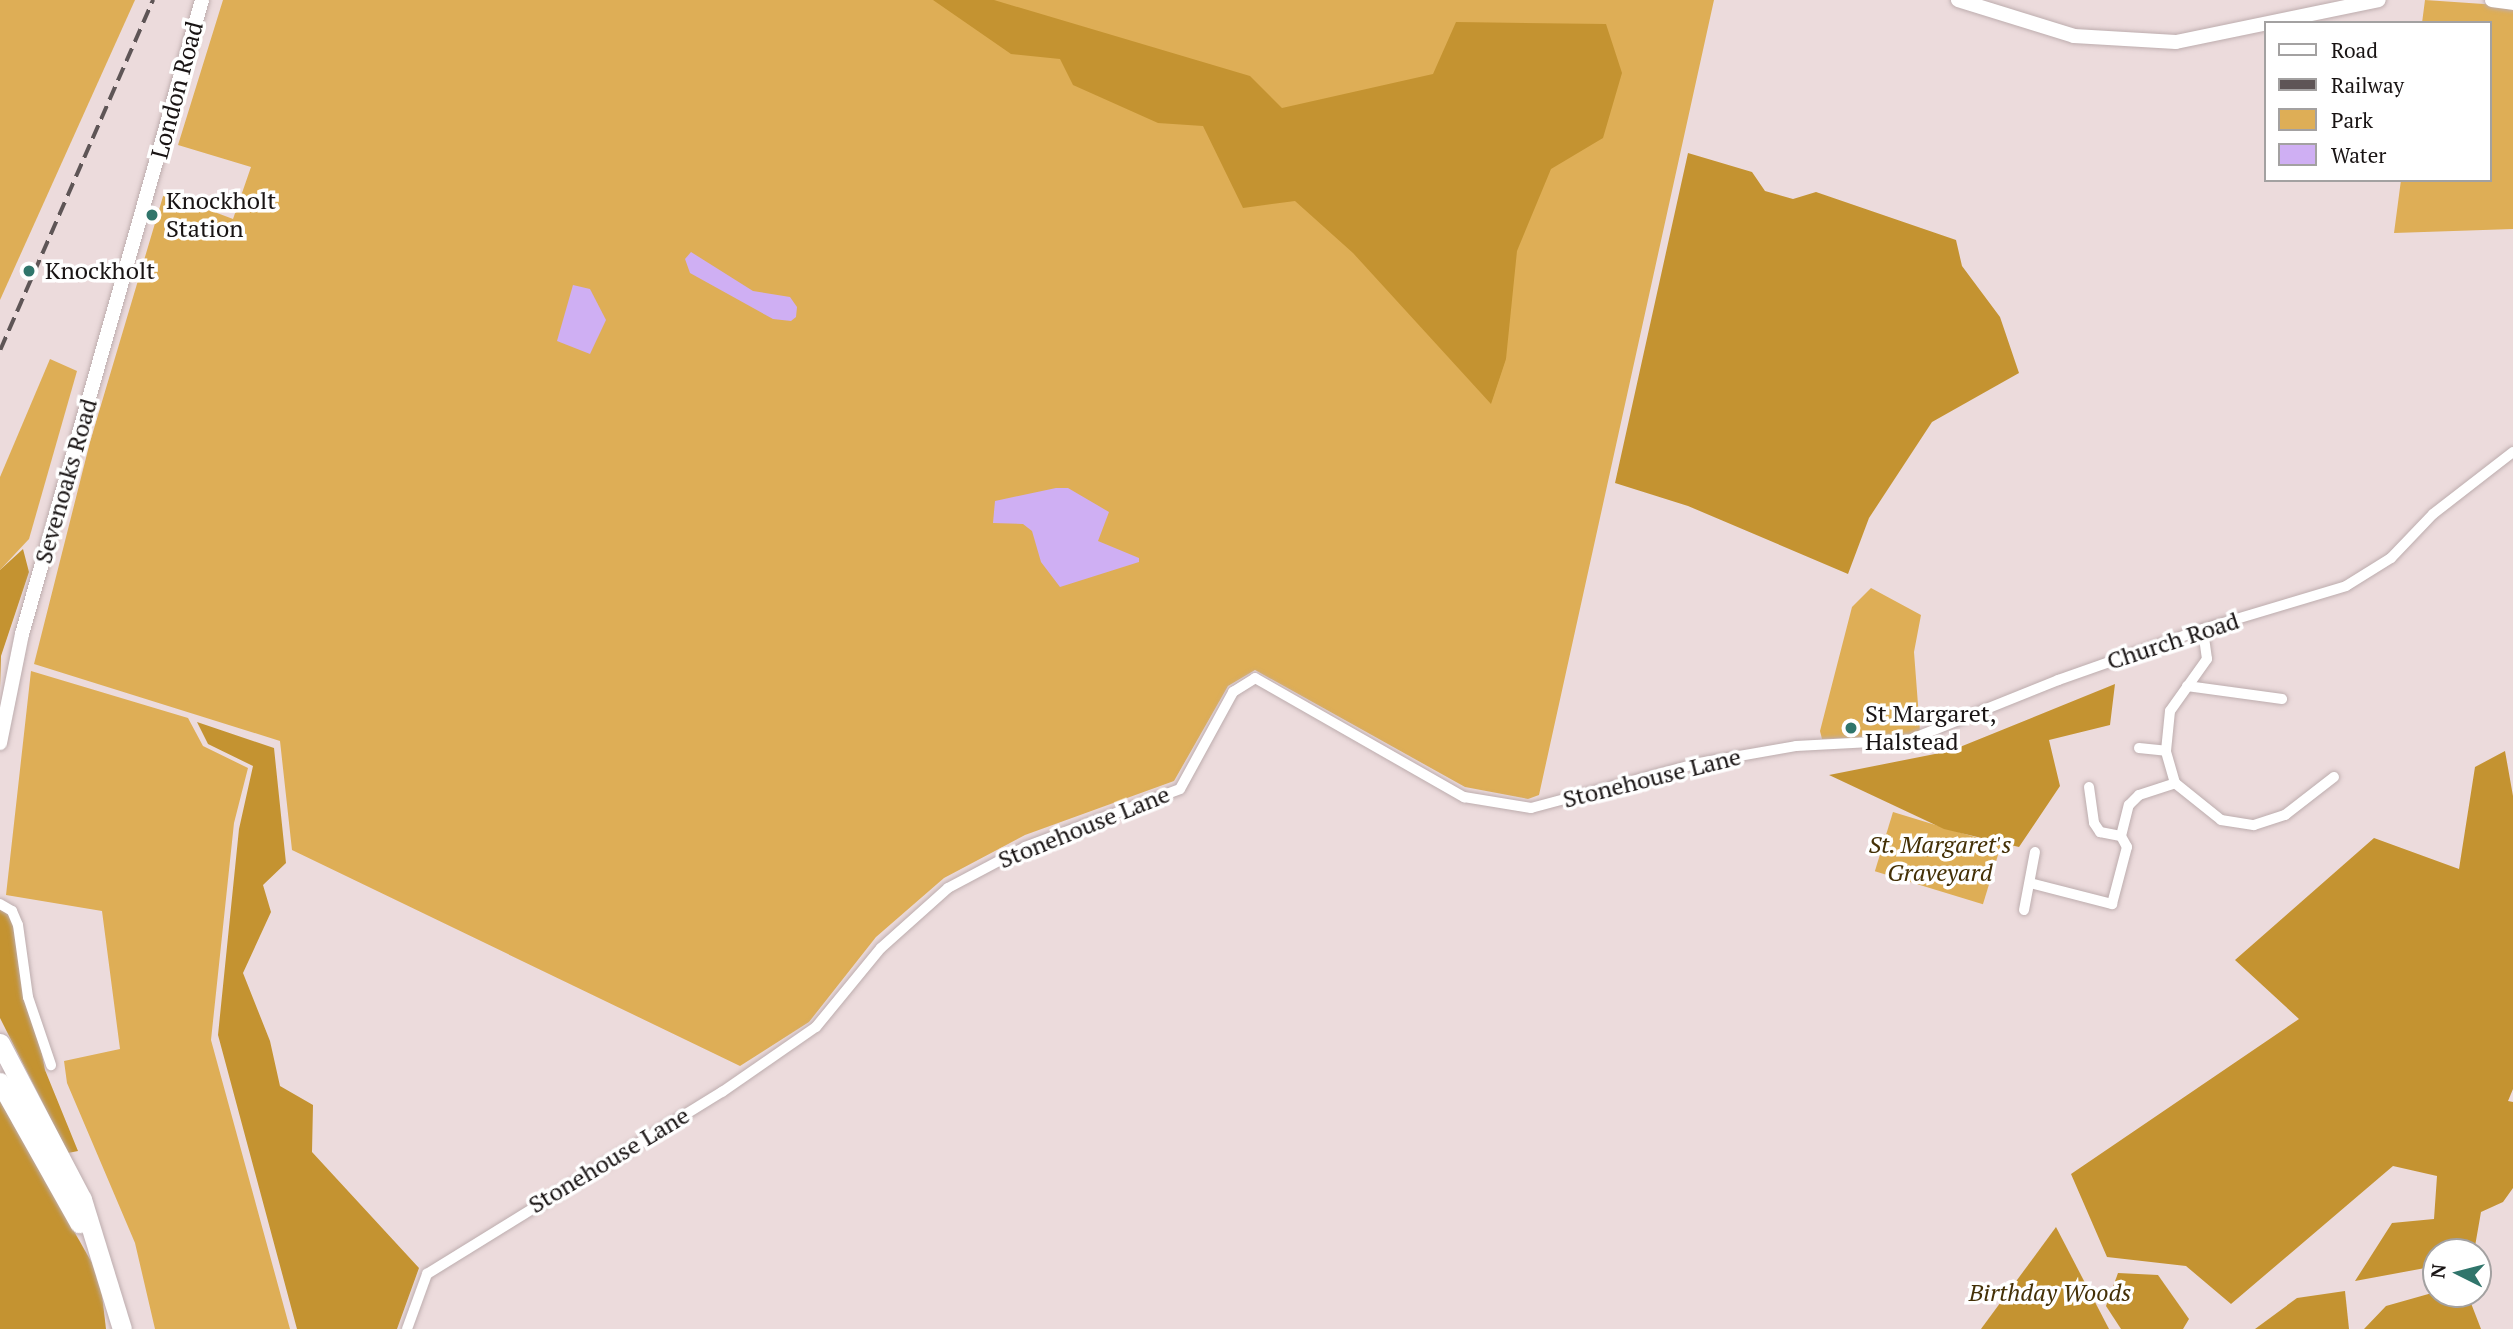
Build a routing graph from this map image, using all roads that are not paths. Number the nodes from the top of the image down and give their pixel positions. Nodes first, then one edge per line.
1 (202, 0) edge
2 (1958, 0) edge
3 (2379, 0) edge
4 (2492, 0) edge
5 (2513, 3) edge
6 (2278, 21) edge
7 (2264, 24) edge
8 (141, 221) joint
9 (2513, 452) edge
10 (2203, 629) junction
11 (2188, 686) junction
12 (2283, 699) dead end
13 (0, 743) edge
14 (1796, 746) joint
15 (2139, 748) dead end
16 (2166, 751) junction
17 (2334, 777) dead end
18 (2175, 783) junction
19 (2089, 787) dead end
20 (2121, 836) junction
21 (2035, 852) dead end
22 (2030, 883) junction
23 (0, 904) edge
24 (2024, 910) dead end
25 (0, 1042) edge
26 (51, 1065) dead end
27 (0, 1082) edge
28 (99, 1257) junction
29 (122, 1329) edge
30 (407, 1329) edge

1 - 8 street, London Road
2 - 7 street
3 - 6 street
4 - 5 street
8 - 13 street, Sevenoaks Road
9 - 10 street, Church Road
10 - 11 street
10 - 14 street, Church Road
11 - 12 street
11 - 16 street
14 - 30 street, Stonehouse Lane
15 - 16 street
16 - 18 street
17 - 18 street
18 - 20 street
19 - 20 street
20 - 22 street
21 - 22 street
22 - 24 street
23 - 26 street
25 - 28 highway
27 - 28 highway
28 - 29 highway

